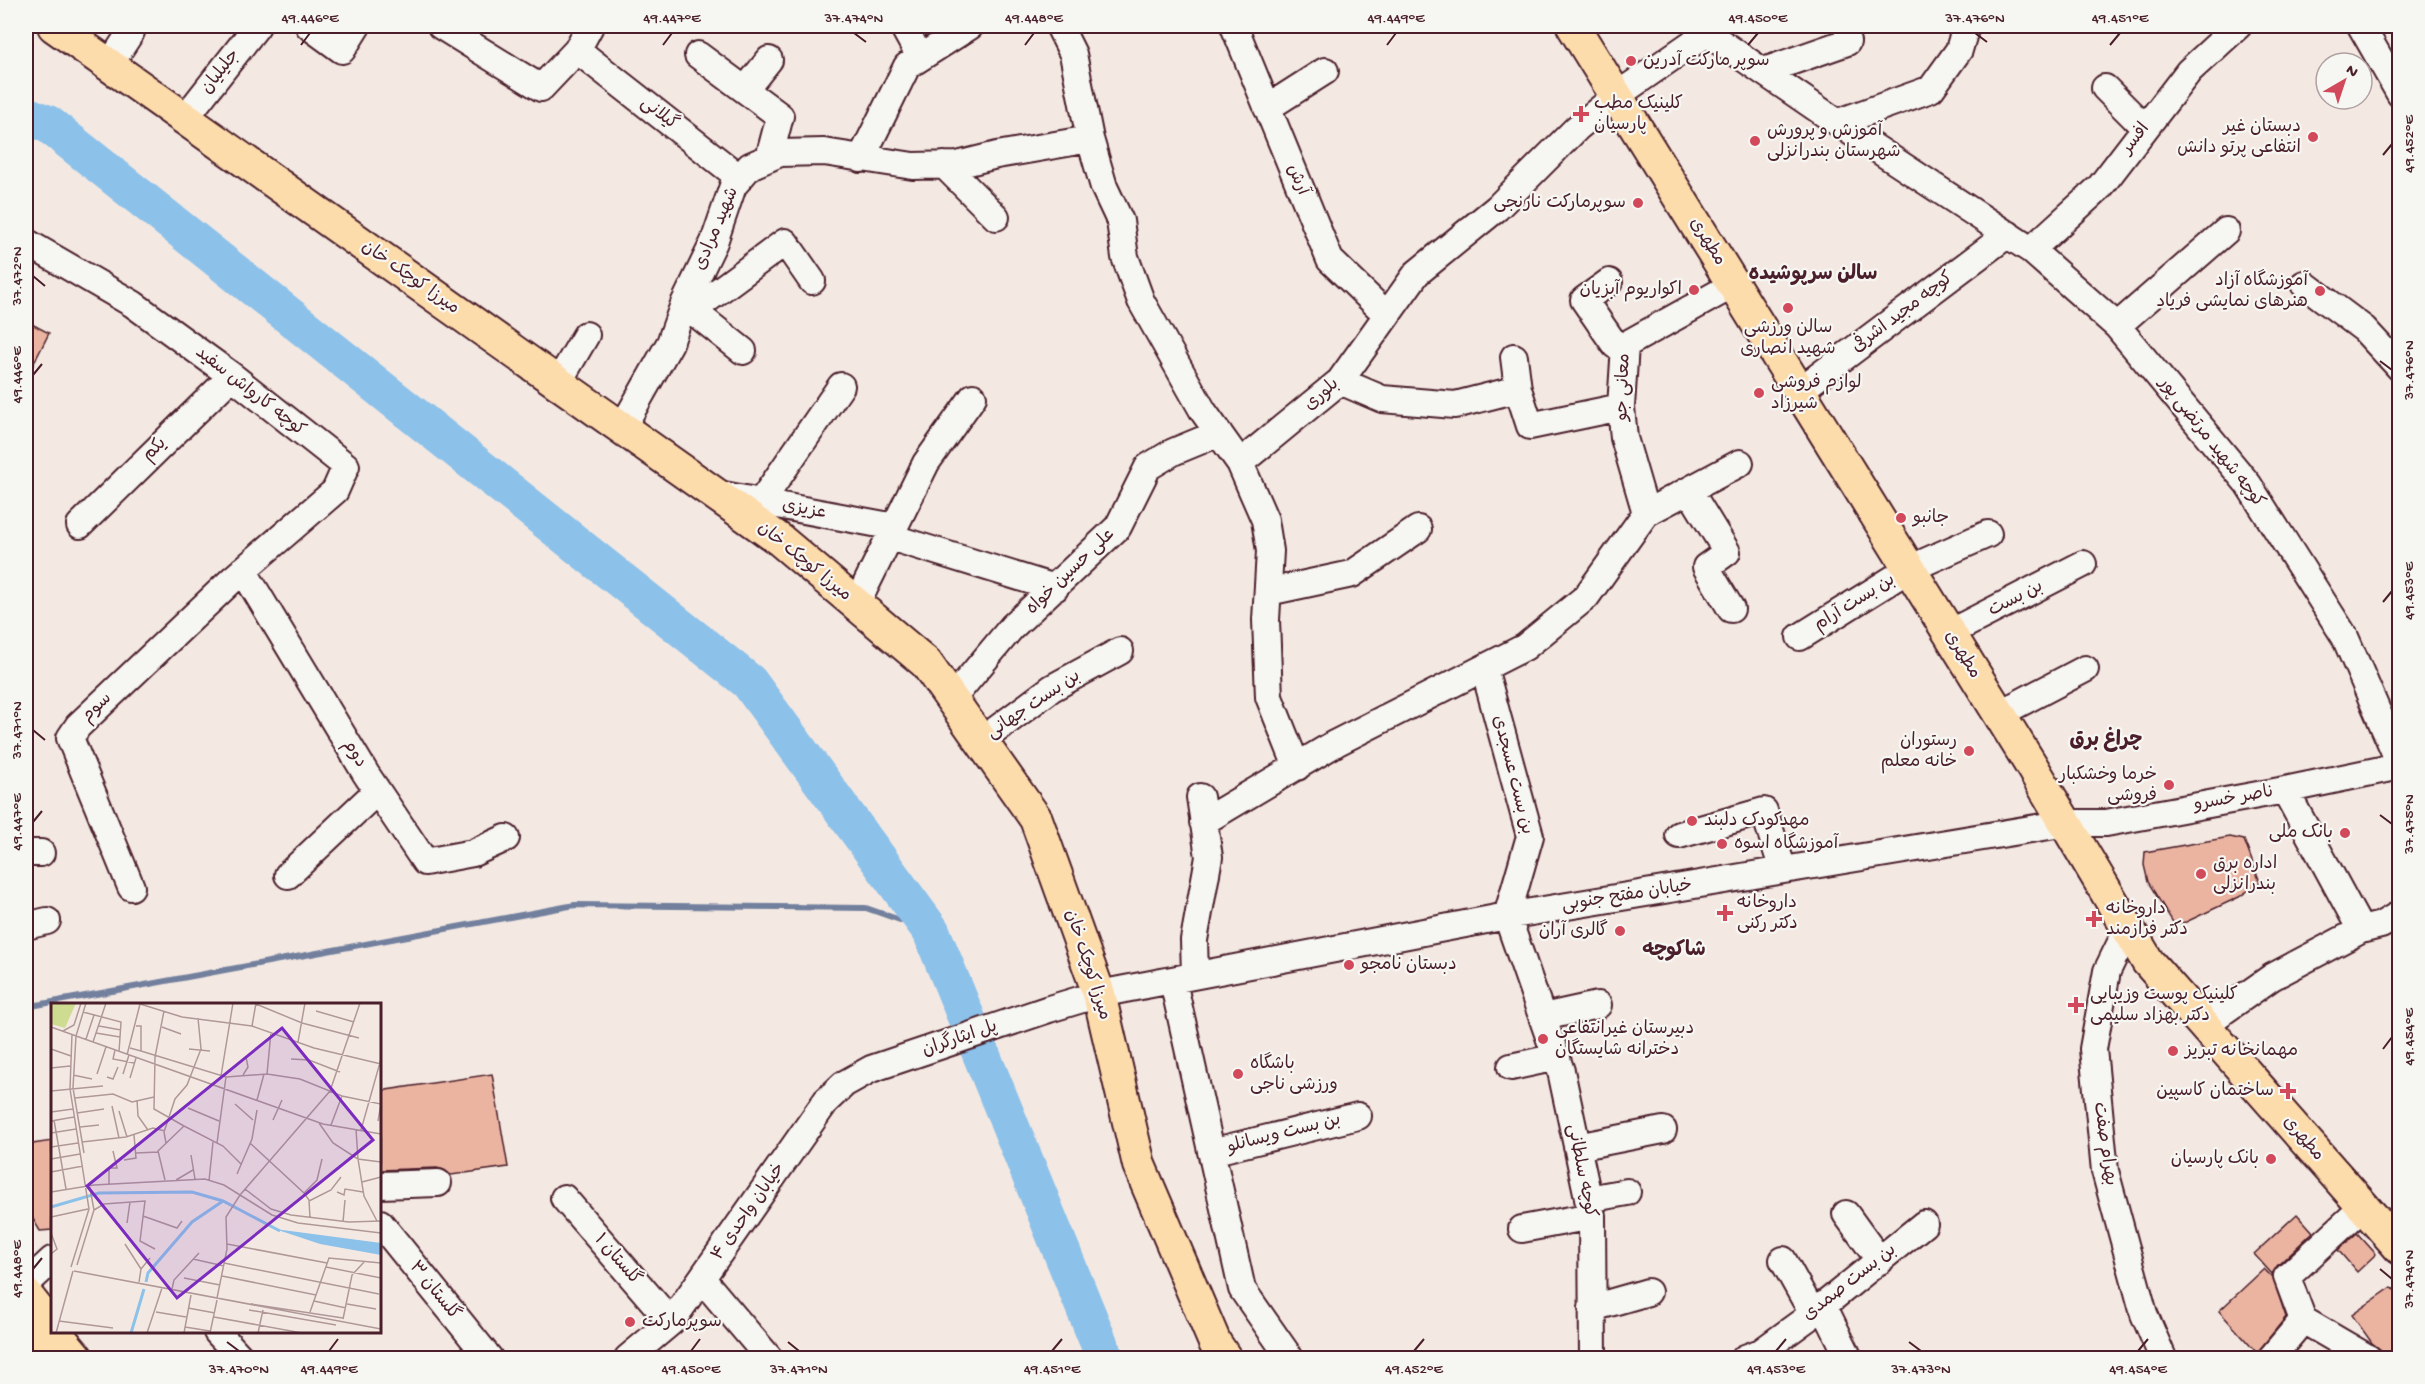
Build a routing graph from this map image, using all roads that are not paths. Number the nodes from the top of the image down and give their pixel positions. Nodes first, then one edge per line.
1 (256, 26) edge
2 (309, 26) edge
3 (357, 26) edge
4 (441, 26) edge
5 (590, 26) edge
6 (903, 26) edge
7 (970, 26) edge
8 (1059, 26) edge
9 (1234, 26) edge
10 (1573, 26) edge
11 (1966, 26) edge
12 (2361, 26) edge
13 (60, 28) edge
14 (2230, 28) edge
15 (1705, 29) edge
16 (130, 32) dead end
17 (1847, 42) dead end
18 (577, 50) junction
19 (698, 55) dead end
20 (920, 57) junction
21 (770, 60) dead end
22 (111, 64) junction
23 (1325, 70) dead end
24 (1764, 71) junction
25 (2105, 88) dead end
26 (745, 90) junction
27 (2400, 94) edge
28 (1616, 96) junction
29 (1268, 108) junction
30 (185, 118) junction
31 (1839, 122) junction
32 (2145, 128) junction
33 (1090, 139) junction
34 (769, 158) junction
35 (861, 159) junction
36 (944, 165) junction
37 (740, 178) junction
38 (996, 217) dead end
39 (2226, 231) dead end
40 (2008, 234) junction
41 (26, 242) edge
42 (2031, 250) junction
43 (812, 281) dead end
44 (1609, 282) dead end
45 (2304, 284) dead end
46 (1733, 285) junction
47 (688, 307) junction
48 (1387, 315) junction
49 (2117, 326) junction
50 (586, 335) dead end
51 (1625, 345) junction
52 (742, 351) dead end
53 (1514, 357) dead end
54 (2400, 368) edge
55 (232, 376) junction
56 (1340, 381) junction
57 (558, 383) junction
58 (842, 386) dead end
59 (1518, 389) junction
60 (1799, 391) junction
61 (973, 397) dead end
62 (1621, 407) junction
63 (622, 428) junction
64 (1219, 433) junction
65 (1240, 463) junction
66 (1740, 463) dead end
67 (1689, 490) junction
68 (714, 494) junction
69 (760, 502) junction
70 (1646, 513) junction
71 (80, 525) dead end
72 (1418, 529) dead end
73 (893, 532) junction
74 (1988, 534) dead end
75 (2083, 564) dead end
76 (1909, 569) junction
77 (243, 570) junction
78 (1055, 588) junction
79 (1268, 592) junction
80 (856, 605) junction
81 (1731, 609) dead end
82 (1949, 633) junction
83 (1800, 637) dead end
84 (1120, 651) dead end
85 (1484, 668) junction
86 (2085, 669) dead end
87 (951, 700) junction
88 (1999, 714) junction
89 (981, 741) junction
90 (2400, 765) edge
91 (1297, 768) junction
92 (2285, 790) junction
93 (377, 791) junction
94 (2067, 824) junction
95 (1679, 835) dead end
96 (506, 838) dead end
97 (1783, 870) junction
98 (288, 875) dead end
99 (131, 887) dead end
100 (2400, 914) edge
101 (1507, 916) junction
102 (2128, 927) junction
103 (2361, 930) junction
104 (1184, 978) junction
105 (1099, 994) junction
106 (1598, 1005) dead end
107 (1049, 1009) joint
108 (1543, 1017) junction
109 (2204, 1025) junction
110 (1557, 1057) junction
111 (1511, 1067) dead end
112 (871, 1069) joint
113 (1358, 1116) dead end
114 (1663, 1130) dead end
115 (1577, 1147) junction
116 (1211, 1152) junction
117 (438, 1182) dead end
118 (381, 1185) edge
119 (1627, 1192) dead end
120 (564, 1198) dead end
121 (1590, 1207) junction
122 (2363, 1207) junction
123 (1846, 1214) dead end
124 (381, 1224) edge
125 (1924, 1224) dead end
126 (1522, 1229) dead end
127 (2398, 1245) edge
128 (1783, 1260) dead end
129 (51, 1261) edge
130 (1880, 1261) junction
131 (702, 1279) junction
132 (26, 1284) edge
133 (1648, 1292) dead end
134 (26, 1295) edge
135 (1592, 1308) junction
136 (1818, 1310) junction
137 (2303, 1320) junction
138 (671, 1322) junction
139 (51, 1326) edge
140 (26, 1327) edge
141 (56, 1333) edge
142 (218, 1333) edge
143 (51, 1359) edge
144 (77, 1359) edge
145 (241, 1359) edge
146 (489, 1359) edge
147 (628, 1359) edge
148 (769, 1359) edge
149 (1225, 1359) edge
150 (1290, 1359) edge
151 (1593, 1359) edge
152 (1745, 1359) edge
153 (1849, 1359) edge
154 (2163, 1359) edge
155 (2271, 1359) edge
156 (2368, 1359) edge

1 - 30 street, جلیلیان
2 - 3 street
4 - 18 street
5 - 18 street
6 - 20 street
7 - 20 street
8 - 33 street
9 - 29 street, آرش
10 - 28 main road, مطهری
11 - 31 street
12 - 27 street
13 - 22 main road, میرزا کوچک خان
14 - 32 street, افسر
15 - 24 street, کوچه شهید مرتضی پور
15 - 28 street, بلوری
16 - 22 street
17 - 24 street
18 - 37 street, گیلانی
19 - 26 street
20 - 35 street
21 - 26 street
22 - 30 main road, میرزا کوچک خان
23 - 29 street
24 - 31 street, کوچه شهید مرتضی پور
25 - 32 street
26 - 34 street
28 - 46 main road, مطهری
28 - 48 street, بلوری
29 - 48 street, آرش
30 - 57 main road, میرزا کوچک خان
31 - 40 street, کوچه شهید مرتضی پور
32 - 42 street, افسر
33 - 36 street, شهید مرادی
33 - 64 street
34 - 35 street, شهید مرادی
34 - 37 street, شهید مرادی
35 - 36 street, شهید مرادی
36 - 38 street
37 - 47 street, شهید مرادی
39 - 49 street
40 - 42 street, کوچه شهید مرتضی پور
40 - 60 street, کوچه مجید اشرفی
41 - 55 street, کوچه کارواش سفید
42 - 49 street, کوچه شهید مرتضی پور
43 - 47 street
44 - 51 street
45 - 54 street
46 - 51 street, معانی جو
46 - 60 main road, مطهری
47 - 52 street
47 - 63 street, شهید مرادی
48 - 56 street, بلوری
49 - 90 street, کوچه شهید مرتضی پور
50 - 57 street
51 - 62 street, معانی جو
53 - 59 street
55 - 71 street, یکم
55 - 77 street, کوچه کارواش سفید
56 - 59 street
56 - 65 street, بلوری
57 - 63 main road, میرزا کوچک خان
58 - 69 street
59 - 62 street
60 - 76 main road, مطهری
61 - 73 street
62 - 70 street, معانی جو
63 - 68 main road, میرزا کوچک خان
64 - 65 street
64 - 78 street, علی حسین خواه
65 - 79 street
66 - 67 street
67 - 70 street
67 - 81 street
68 - 69 street, عزیزی
68 - 80 main road, میرزا کوچک خان
69 - 73 street, عزیزی
70 - 85 street
72 - 79 street
73 - 78 street, عزیزی
73 - 80 street
74 - 76 street, بن بست آرام
75 - 82 street, بن بست
76 - 82 main road, مطهری
76 - 83 street, بن بست آرام
77 - 93 street, دوم
77 - 99 street, سوم
78 - 87 street, علی حسین خواه
79 - 91 street
80 - 87 main road, میرزا کوچک خان
82 - 88 main road, مطهری
84 - 89 street, بن بست جهانی
85 - 91 street
85 - 101 street, بن بست عسجدی
86 - 88 street
87 - 89 main road, میرزا کوچک خان
88 - 94 main road, مطهری
89 - 105 main road, میرزا کوچک خان
90 - 92 street, ناصر خسرو
91 - 104 street
92 - 94 street, ناصر خسرو
92 - 103 street
93 - 96 street, دوم
93 - 98 street
94 - 97 street, خیابان مفتح جنوبی
94 - 102 main road, مطهری
95 - 97 street
97 - 101 street, خیابان مفتح جنوبی
100 - 103 street
101 - 104 street, خیابان مفتح جنوبی
101 - 108 street, کوچه سلطانی
102 - 109 main road, مطهری
102 - 154 street, بهرام صفت
103 - 109 street
104 - 105 street, خیابان مفتح جنوبی
104 - 116 street
105 - 107 street, خیابان مفتح جنوبی
105 - 149 main road, میرزا کوچک خان
106 - 108 street
107 - 112 street, پل ایثارگران
108 - 110 street, کوچه سلطانی
109 - 122 main road, مطهری
110 - 111 street
110 - 115 street, کوچه سلطانی
112 - 131 street, خیابان واحدی ۴
113 - 116 street, بن بست ویسانلو
114 - 115 street
115 - 121 street, کوچه سلطانی
116 - 150 street
117 - 118 street
119 - 121 street
120 - 138 street, گلستان ۱
121 - 126 street
121 - 135 street, کوچه سلطانی
122 - 127 main road, مطهری
122 - 137 street
123 - 130 street
124 - 146 street, گلستان ۳
125 - 130 street, بن بست صمدی
128 - 136 street
129 - 132 street
130 - 136 street, بن بست صمدی
131 - 138 street, خیابان واحدی ۴
131 - 148 street
133 - 135 street
134 - 139 main road
135 - 151 street, کوچه سلطانی
136 - 152 street, بن بست صمدی
136 - 153 street
137 - 155 street
137 - 156 street
138 - 147 street, خیابان واحدی ۴
140 - 143 main road
141 - 144 main road
142 - 145 street

